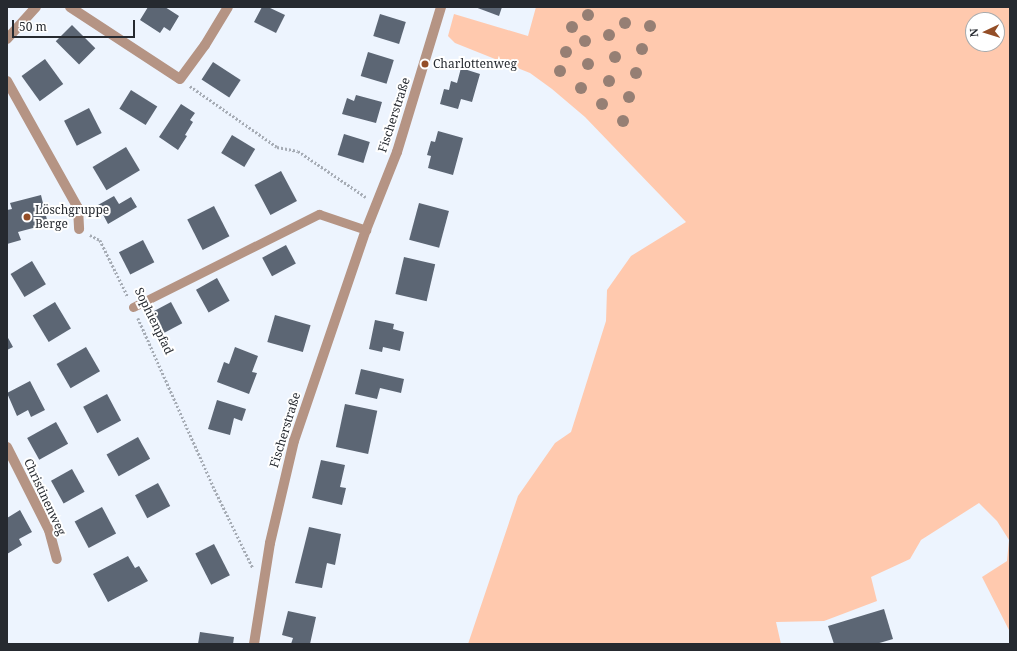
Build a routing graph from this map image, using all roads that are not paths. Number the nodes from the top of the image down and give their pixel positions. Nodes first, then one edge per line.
1 (36, 7) edge
2 (70, 7) edge
3 (228, 7) edge
4 (441, 7) edge
5 (7, 39) edge
6 (7, 81) edge
7 (79, 229) road end
8 (366, 230) junction
9 (133, 307) road end
10 (7, 447) edge
11 (57, 559) dead end
12 (254, 644) edge

1 - 5 street
2 - 3 street
4 - 8 street, Fischerstraße
6 - 7 street
8 - 9 lane
8 - 12 street, Fischerstraße
10 - 11 street, Christinenweg

